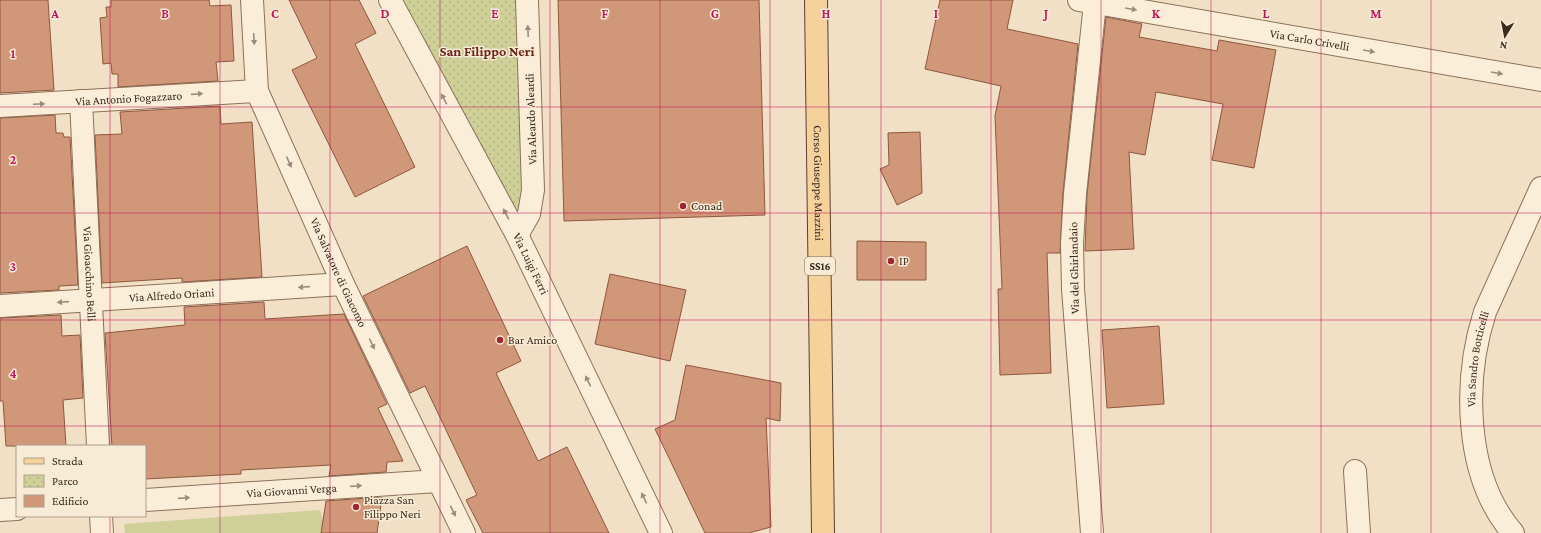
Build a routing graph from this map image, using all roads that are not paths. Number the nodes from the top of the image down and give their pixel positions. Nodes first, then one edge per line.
1 (252, 0) edge
2 (390, 0) edge
3 (527, 0) edge
4 (816, 0) edge
5 (1087, 2) edge
6 (1541, 80) edge
7 (257, 91) junction
8 (81, 101) junction
9 (0, 106) edge
10 (1541, 188) edge
11 (517, 235) junction
12 (343, 284) junction
13 (91, 300) junction
14 (0, 306) edge
15 (98, 445) edge
16 (1355, 471) dead end
17 (438, 481) junction
18 (146, 500) edge
19 (16, 509) edge
20 (0, 510) edge
21 (101, 517) edge
22 (102, 533) edge
23 (464, 533) edge
24 (661, 533) edge
25 (823, 533) edge
26 (1092, 533) edge
27 (1359, 533) edge
28 (1513, 533) edge

1 -> 7 street, Via Salvatore di Giacomo
11 -> 2 street, Via Luigi Ferri
11 -> 3 street, Via Aleardo Aleardi
4 - 25 main road, Corso Giuseppe Mazzini / SS16
5 -> 6 street, Via Carlo Crivelli
5 - 26 street, Via del Ghirlandaio
8 -> 7 street, Via Antonio Fogazzaro
7 -> 12 street, Via Salvatore di Giacomo
9 -> 8 street, Via Antonio Fogazzaro
8 - 13 street, Via Gioacchino Belli
10 - 28 street, Via Sandro Botticelli
24 -> 11 street, Via Luigi Ferri
12 -> 13 street, Via Alfredo Oriani
12 -> 17 street, Via Salvatore di Giacomo
13 -> 14 street, Via Alfredo Oriani
13 - 15 street, Via Gioacchino Belli
16 - 27 street
18 -> 17 street, Via Giovanni Verga
17 -> 23 street, Via Salvatore di Giacomo
19 - 20 street
21 - 22 street

